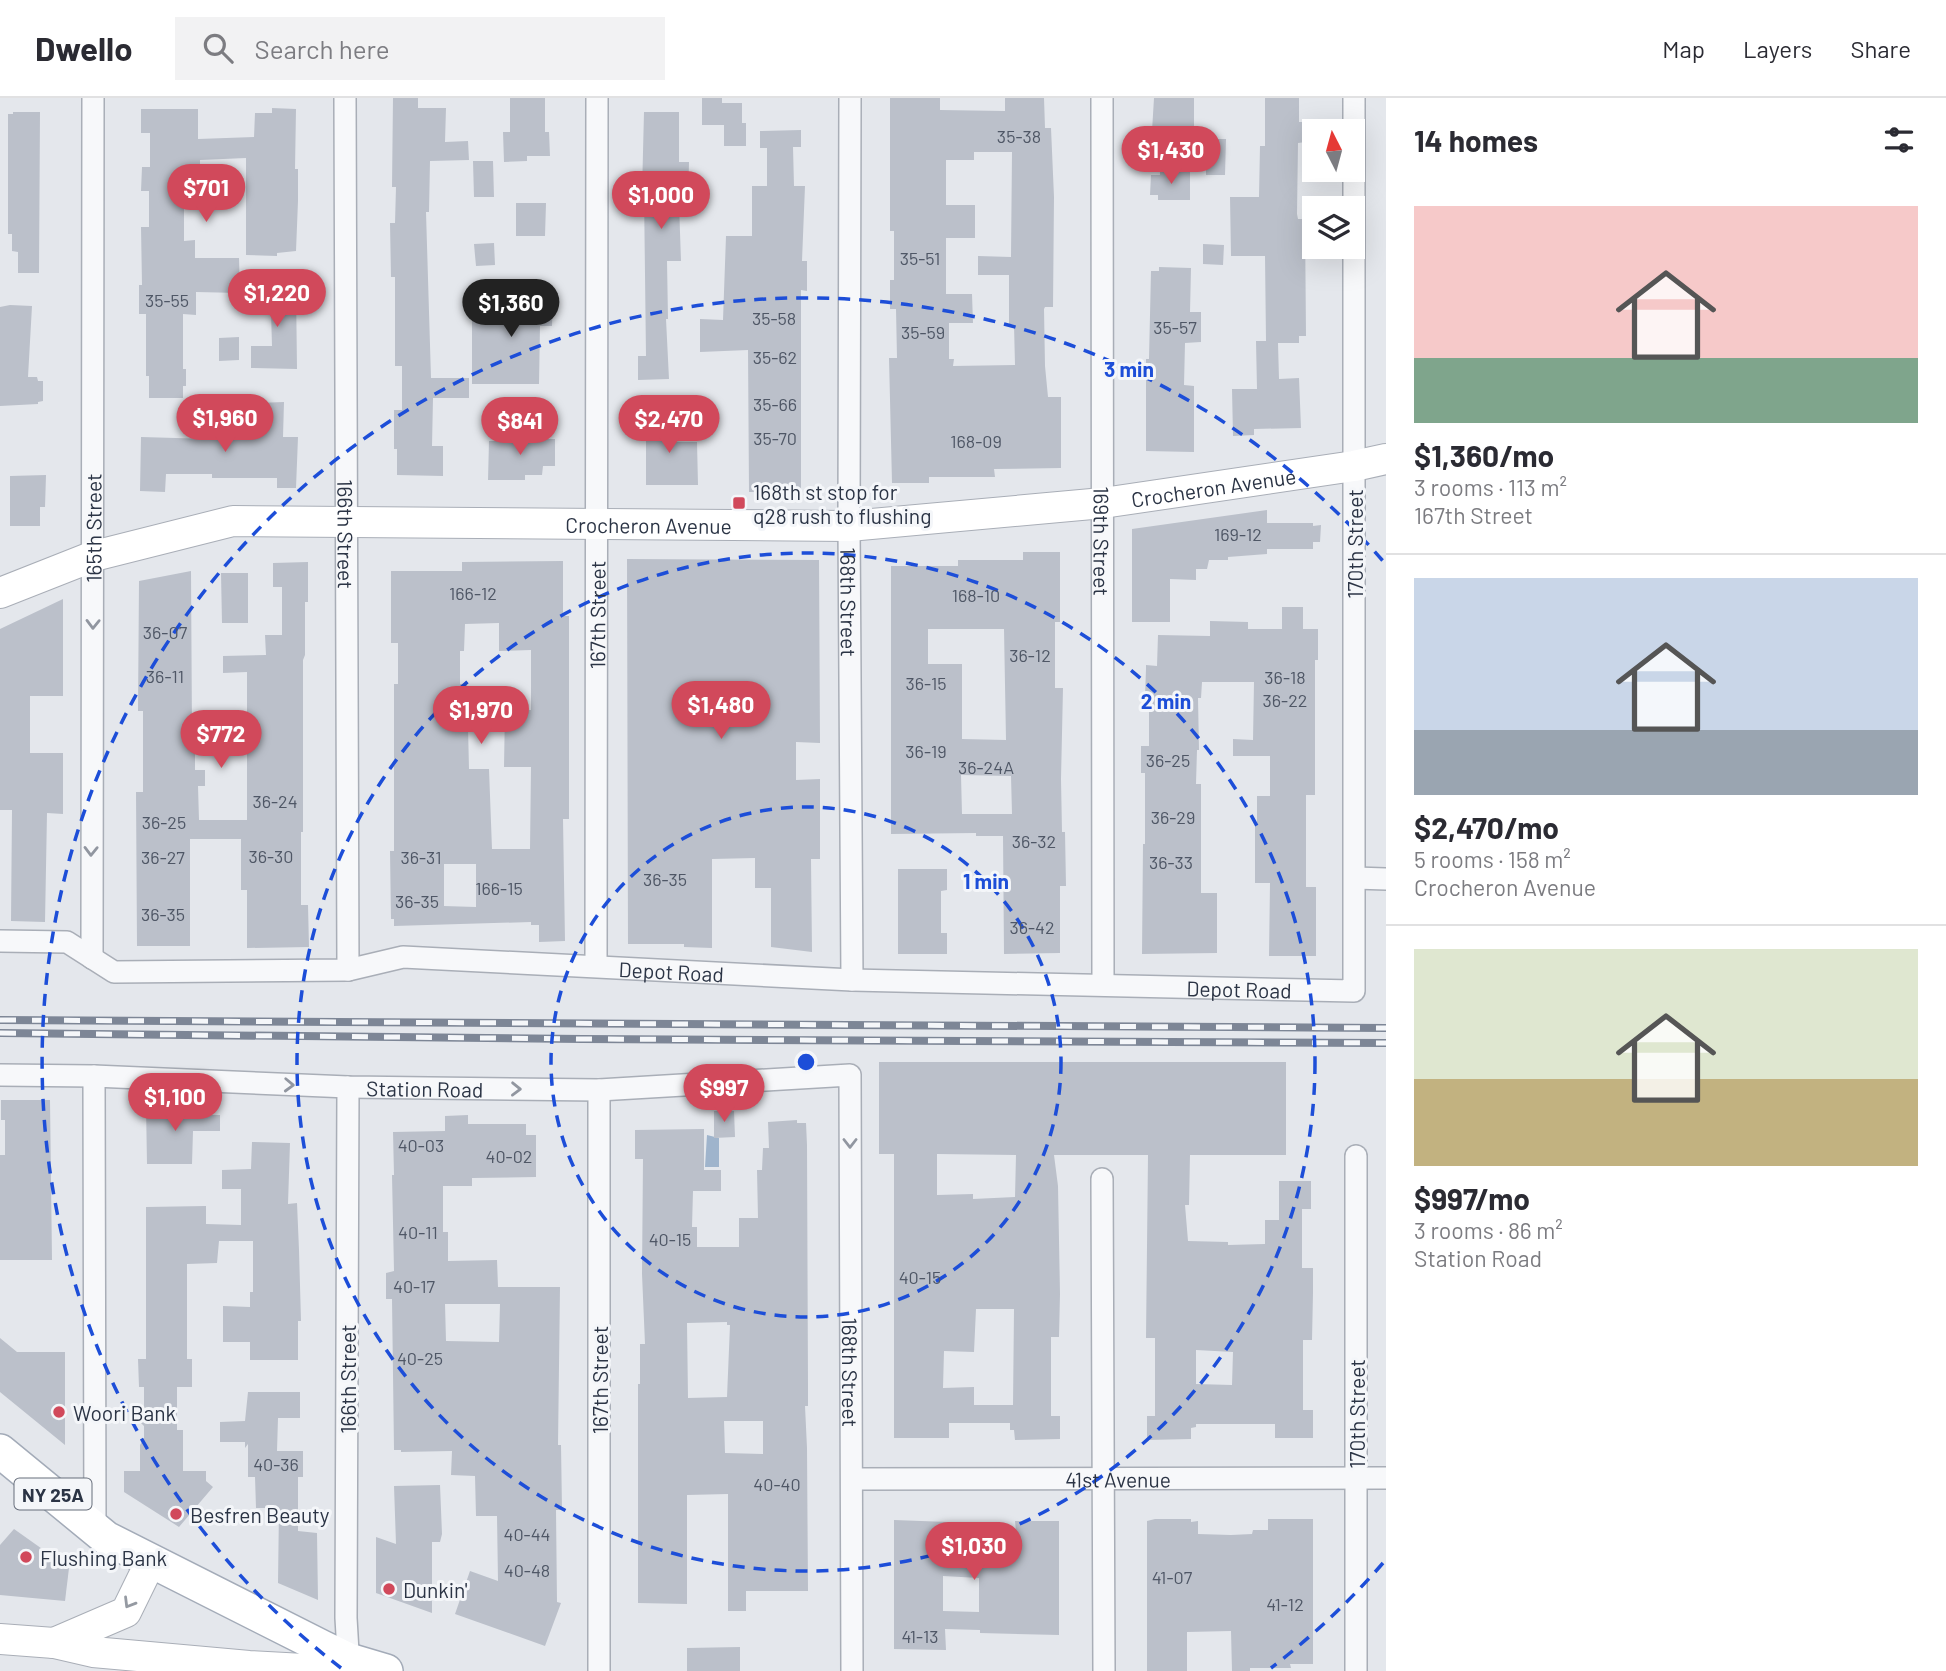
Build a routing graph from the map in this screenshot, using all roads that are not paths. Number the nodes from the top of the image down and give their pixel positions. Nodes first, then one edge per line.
1 (93, 98) edge
2 (345, 98) edge
3 (597, 98) edge
4 (850, 98) edge
5 (1102, 98) edge
6 (1354, 98) edge
7 (1386, 459) edge
8 (1354, 466) junction
9 (1103, 503) junction
10 (346, 522) junction
11 (598, 524) junction
12 (849, 526) junction
13 (94, 556) junction
14 (0, 593) edge
15 (1355, 878) junction
16 (1386, 879) edge
17 (0, 941) edge
18 (92, 958) junction
19 (596, 965) junction
20 (348, 970) junction
21 (852, 979) junction
22 (1103, 984) junction
23 (1354, 991) joint
24 (0, 1075) edge
25 (850, 1075) joint
26 (94, 1076) junction
27 (348, 1087) junction
28 (599, 1090) junction
29 (1356, 1156) dead end
30 (1102, 1179) dead end
31 (0, 1451) edge
32 (1103, 1478) junction
33 (1356, 1478) junction
34 (1386, 1478) edge
35 (852, 1479) junction
36 (100, 1533) junction
37 (151, 1561) junction
38 (0, 1639) edge
39 (92, 1651) edge
40 (349, 1665) edge
41 (386, 1671) edge
42 (599, 1671) edge
43 (852, 1671) edge
44 (1104, 1671) edge
45 (1356, 1671) edge

1 - 13 street, 165th Street
2 - 10 street, 166th Street
3 - 11 street, 167th Street
4 - 12 street, 168th Street
5 - 9 street, 169th Street
6 - 8 street, 170th Street
7 - 8 street, Crocheron Avenue
8 - 9 street, Crocheron Avenue
8 - 15 street, 170th Street
9 - 12 street, Crocheron Avenue
9 - 22 street, 169th Street
10 - 11 street, Crocheron Avenue
10 - 13 street, Crocheron Avenue
10 - 20 street, 166th Street
11 - 12 street, Crocheron Avenue
11 - 19 street, 167th Street
12 - 21 street, 168th Street
13 - 14 street, Crocheron Avenue
13 -> 18 street, 165th Street
15 - 16 street
15 - 23 street, 170th Street
17 - 18 street, Depot Road
18 - 20 street, Depot Road
19 - 20 street, Depot Road
19 - 21 street, Depot Road
21 - 22 street, Depot Road
22 - 23 street, Depot Road
24 - 26 street, Station Road
25 - 28 street, Station Road
25 -> 35 street, 168th Street
26 -> 27 street, Station Road
26 - 36 street
27 -> 28 street, Station Road
27 - 40 street, 166th Street
28 - 42 street, 167th Street
29 - 33 street, 170th Street
30 - 32 street
31 - 36 main road, NY 25A
32 - 33 street, 41st Avenue
32 - 35 street, 41st Avenue
32 - 44 street
33 - 34 street, 41st Avenue
33 - 45 street, 170th Street
35 - 43 street, 168th Street
36 - 37 main road
37 -> 39 street
37 - 40 main road
38 - 39 street
39 - 40 street
40 - 41 main road

